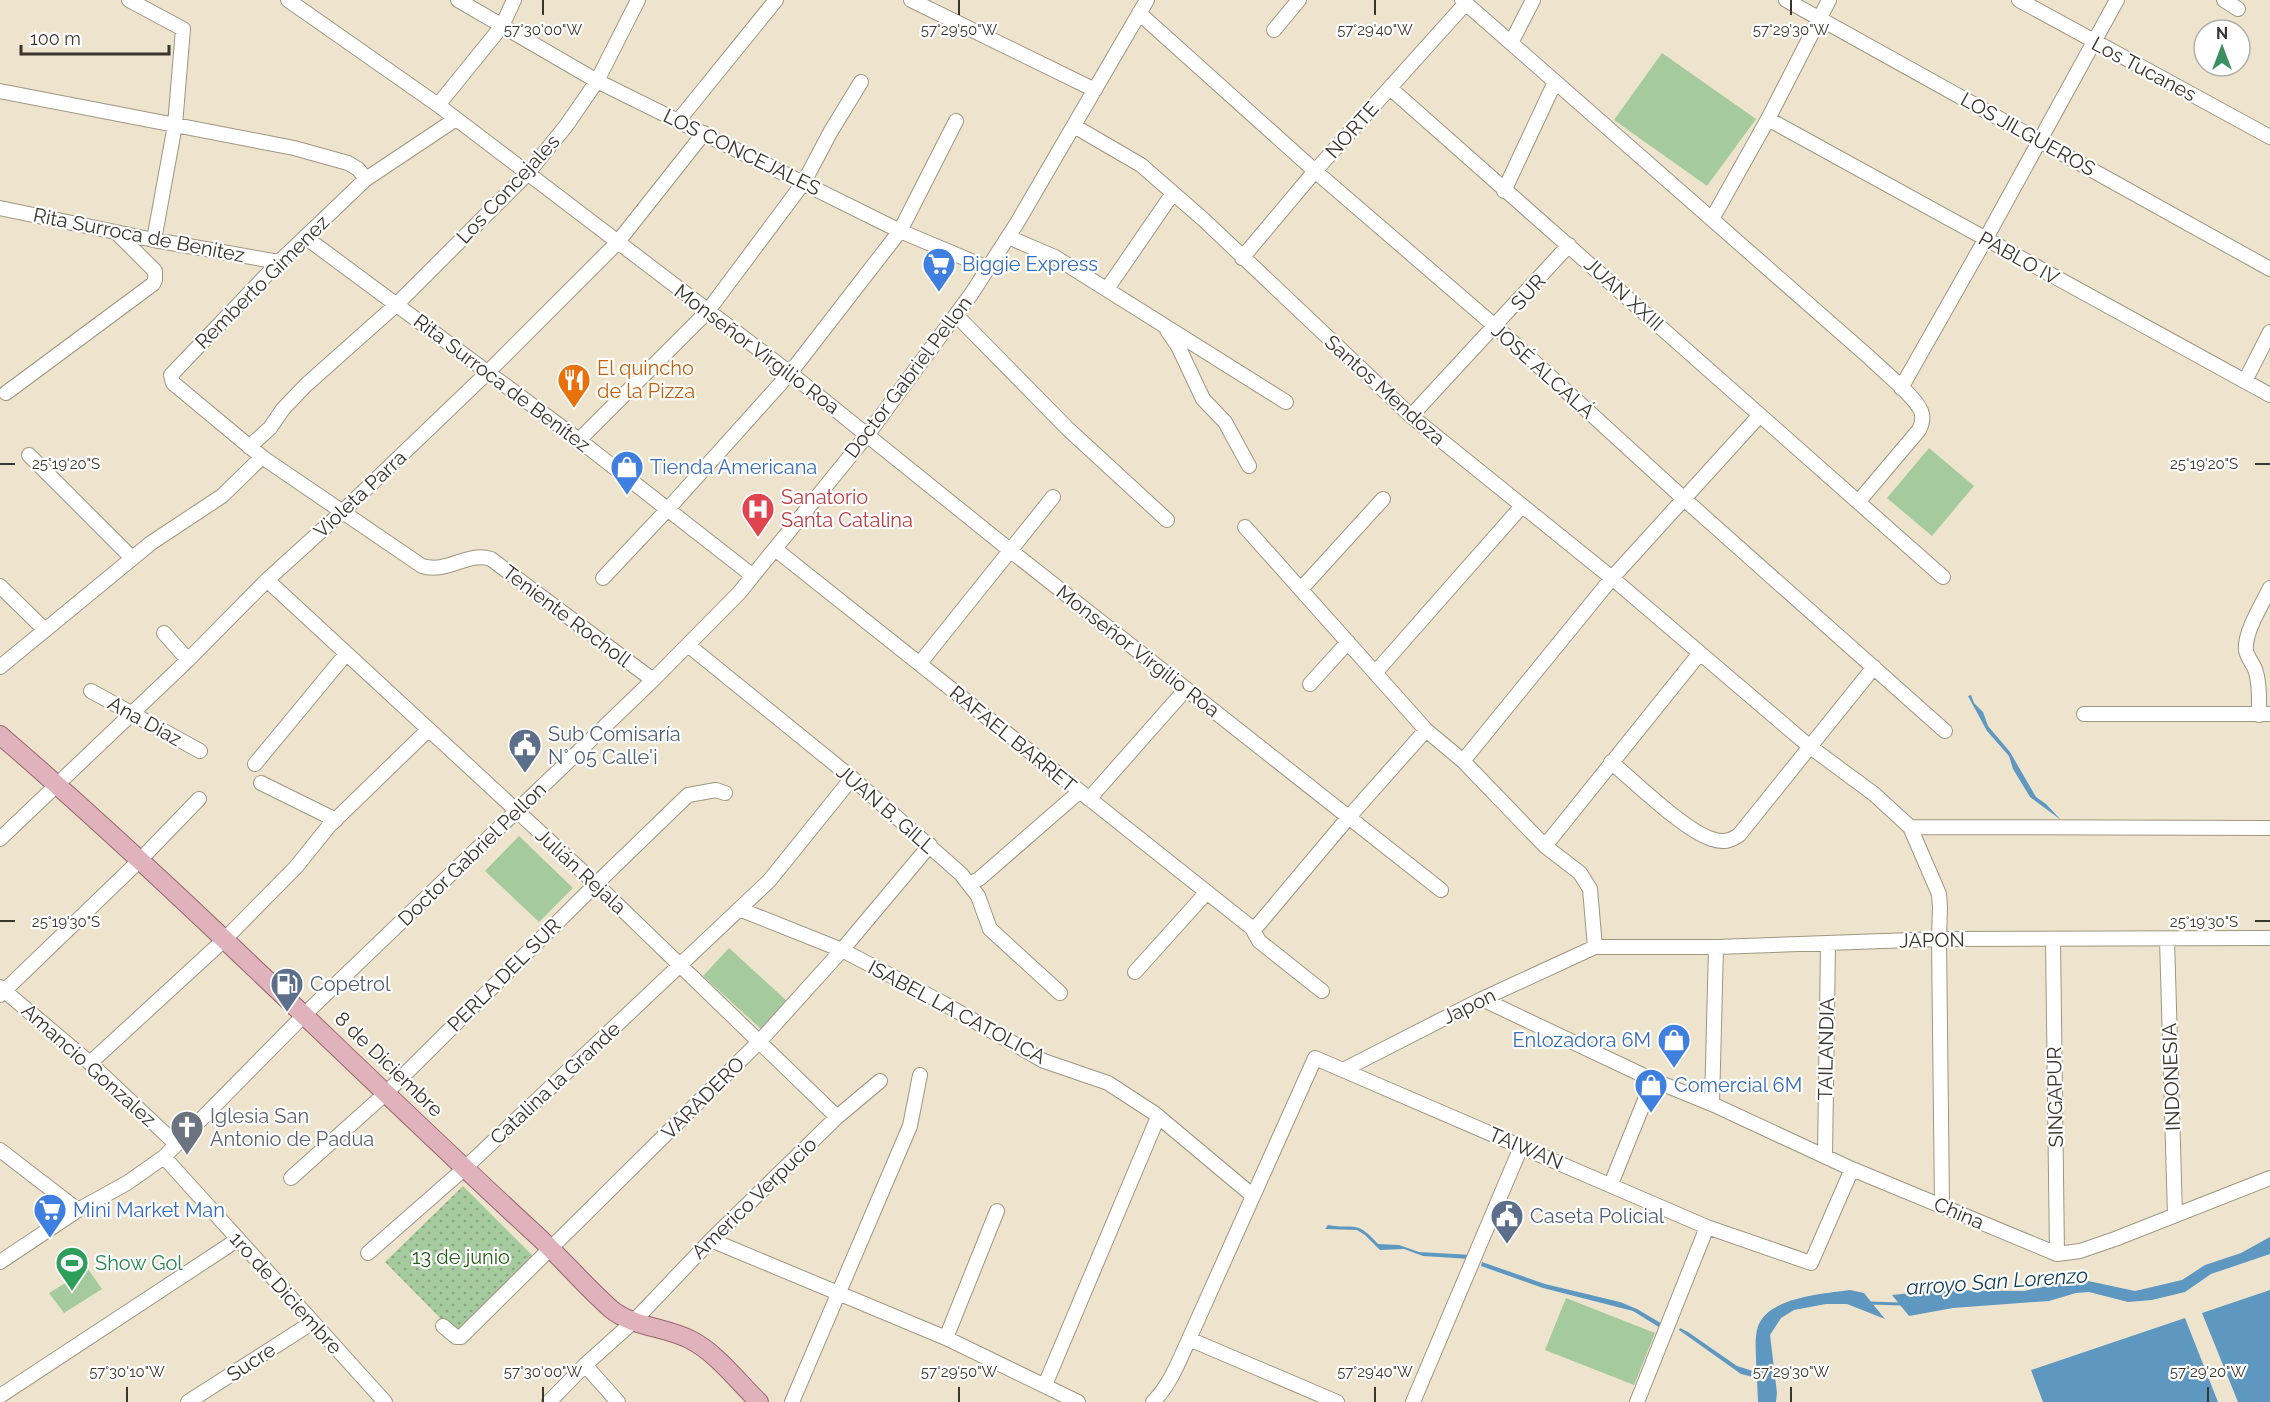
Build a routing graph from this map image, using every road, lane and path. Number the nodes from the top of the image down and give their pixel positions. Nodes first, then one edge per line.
1 (129, 0) edge
2 (288, 0) edge
3 (458, 0) edge
4 (514, 0) edge
5 (638, 0) edge
6 (776, 0) edge
7 (911, 0) edge
8 (1147, 0) edge
9 (1299, 0) edge
10 (1533, 0) edge
11 (1786, 0) edge
12 (1829, 0) edge
13 (2019, 0) edge
14 (2117, 0) edge
15 (2224, 0) edge
16 (1464, 2) edge
17 (2238, 9) dead end
18 (1139, 13) junction
19 (1819, 18) junction
20 (502, 26) junction
21 (1274, 30) dead end
22 (2094, 42) junction
23 (1511, 43) junction
24 (597, 81) junction
25 (861, 82) dead end
26 (1555, 82) junction
27 (1390, 88) junction
28 (1095, 90) junction
29 (0, 91) edge
30 (438, 105) junction
31 (456, 119) junction
32 (1768, 120) junction
33 (678, 121) junction
34 (957, 121) dead end
35 (175, 125) junction
36 (1074, 126) junction
37 (704, 133) junction
38 (2270, 137) edge
39 (2041, 140) junction
40 (1315, 171) junction
41 (527, 174) junction
42 (366, 179) junction
43 (804, 182) junction
44 (1504, 191) junction
45 (1173, 193) junction
46 (0, 208) edge
47 (1712, 219) junction
48 (900, 231) junction
49 (116, 232) junction
50 (305, 237) junction
51 (1008, 237) junction
52 (154, 240) junction
53 (1985, 240) junction
54 (617, 243) junction
55 (1569, 245) junction
56 (1242, 258) junction
57 (279, 262) junction
58 (988, 268) junction
59 (2270, 269) edge
60 (1107, 289) junction
61 (397, 304) junction
62 (707, 312) junction
63 (956, 315) junction
64 (1164, 326) junction
65 (1496, 327) junction
66 (2270, 332) edge
67 (488, 372) junction
68 (790, 373) junction
69 (2242, 379) junction
70 (1901, 388) junction
71 (6, 393) dead end
72 (2270, 395) edge
73 (1286, 402) dead end
74 (1760, 415) junction
75 (1411, 416) junction
76 (868, 434) junction
77 (579, 440) junction
78 (249, 447) junction
79 (29, 455) dead end
80 (262, 457) junction
81 (1249, 466) dead end
82 (1053, 497) dead end
83 (1683, 498) junction
84 (1383, 499) dead end
85 (1859, 501) junction
86 (1522, 506) junction
87 (667, 510) junction
88 (342, 512) junction
89 (1167, 520) dead end
90 (1245, 527) dead end
91 (775, 549) junction
92 (1011, 551) junction
93 (480, 555) joint
94 (132, 558) junction
95 (753, 576) junction
96 (1943, 577) dead end
97 (603, 578) dead end
98 (1612, 578) junction
99 (267, 580) junction
100 (0, 586) edge
101 (2270, 588) edge
102 (1300, 590) junction
103 (44, 629) junction
104 (164, 633) dead end
105 (1348, 642) junction
106 (688, 645) junction
107 (1700, 653) junction
108 (346, 654) junction
109 (188, 660) junction
110 (920, 663) junction
111 (0, 667) edge
112 (1874, 667) junction
113 (1375, 673) junction
114 (653, 680) junction
115 (1310, 684) dead end
116 (1186, 689) junction
117 (91, 691) dead end
118 (131, 714) junction
119 (2084, 714) dead end
120 (2265, 714) edge
121 (428, 730) junction
122 (1426, 730) junction
123 (1944, 731) dead end
124 (0, 735) edge
125 (1809, 746) junction
126 (200, 751) dead end
127 (1463, 761) junction
128 (1611, 762) junction
129 (255, 764) dead end
130 (852, 778) junction
131 (261, 783) dead end
132 (57, 784) junction
133 (724, 793) dead end
134 (1084, 796) junction
135 (199, 799) dead end
136 (517, 811) junction
137 (1348, 818) junction
138 (336, 820) junction
139 (1910, 827) junction
140 (2270, 828) edge
141 (0, 839) edge
142 (930, 845) junction
143 (1545, 846) junction
144 (140, 860) junction
145 (596, 884) junction
146 (969, 884) junction
147 (1441, 890) dead end
148 (1207, 892) junction
149 (739, 909) junction
150 (1252, 928) junction
151 (2270, 938) edge
152 (225, 939) junction
153 (1939, 939) junction
154 (2167, 939) junction
155 (2053, 940) junction
156 (1828, 943) junction
157 (1594, 947) junction
158 (1716, 947) junction
159 (842, 950) junction
160 (681, 965) junction
161 (1135, 972) dead end
162 (1, 991) edge
163 (1322, 991) dead end
164 (1060, 993) dead end
165 (1482, 999) junction
166 (305, 1014) junction
167 (759, 1042) junction
168 (90, 1063) junction
169 (1345, 1069) junction
170 (920, 1075) dead end
171 (1653, 1080) junction
172 (880, 1081) dead end
173 (386, 1093) junction
174 (1712, 1104) junction
175 (837, 1117) junction
176 (1158, 1117) junction
177 (176, 1144) junction
178 (1521, 1147) junction
179 (0, 1150) edge
180 (1825, 1156) junction
181 (164, 1157) junction
182 (465, 1168) junction
183 (1852, 1169) junction
184 (291, 1178) dead end
185 (2270, 1178) edge
186 (1611, 1184) junction
187 (1252, 1196) junction
188 (1942, 1205) junction
189 (78, 1210) junction
190 (997, 1211) dead end
191 (2175, 1215) junction
192 (1707, 1227) junction
193 (237, 1240) junction
194 (711, 1240) junction
195 (552, 1249) junction
196 (368, 1254) dead end
197 (2056, 1254) junction
198 (0, 1262) edge
199 (839, 1293) junction
200 (634, 1321) junction
201 (313, 1322) junction
202 (443, 1326) dead end
203 (946, 1338) junction
204 (1189, 1339) junction
205 (585, 1365) junction
206 (1045, 1385) junction
207 (0, 1396) edge
208 (188, 1402) edge
209 (385, 1402) edge
210 (549, 1402) edge
211 (618, 1402) edge
212 (759, 1402) edge
213 (792, 1402) edge
214 (1078, 1402) edge
215 (1153, 1402) edge
216 (1337, 1402) edge
217 (1413, 1402) edge
218 (1636, 1402) edge

1 - 35 street
2 - 30 street, Monseñor Virgilio Roa
3 - 20 street, LOS CONCEJALES
4 - 20 street
5 - 24 street, Los Concejales
6 - 33 street
7 - 28 street
8 - 18 street, Doctor Gabriel Pellon
9 - 21 street
10 - 23 street
11 - 19 street, LOS JILGUEROS
12 - 19 street
13 - 22 street, Los Tucanes
14 - 22 street
15 - 17 street
16 - 23 street
16 - 27 street, NORTE
18 - 28 street, Doctor Gabriel Pellon
18 - 40 street, JOSÉ ALCALÁ
19 - 32 street
19 - 39 street, LOS JILGUEROS
20 - 24 street, LOS CONCEJALES
20 - 30 street
22 - 38 street, Los Tucanes
22 - 39 street
23 - 26 street
24 - 33 street, LOS CONCEJALES
24 - 41 street, Los Concejales
25 - 43 street
26 - 44 street
26 - 47 street
27 - 40 street, NORTE
27 - 44 street, JUAN XXIII
28 - 36 street, Doctor Gabriel Pellon
29 - 35 street
30 - 31 street, Monseñor Virgilio Roa
31 - 41 street, Monseñor Virgilio Roa
31 - 42 street, Remberto Gimenez
32 - 47 street
32 - 53 street, PABLO IV
33 - 37 street, LOS CONCEJALES
34 - 48 street
35 - 42 street
35 - 52 street
36 - 45 street, Santos Mendoza
36 - 51 street, Doctor Gabriel Pellon
37 - 43 street, LOS CONCEJALES
37 - 54 street, Violeta Parra
39 - 53 street
39 - 59 street, LOS JILGUEROS
40 - 56 street, NORTE
40 - 65 street, JOSÉ ALCALÁ
41 - 54 street, Monseñor Virgilio Roa
41 - 61 street, Los Concejales
42 - 50 street, Remberto Gimenez
43 - 48 street, LOS CONCEJALES
43 - 62 street
44 - 55 street, JUAN XXIII
45 - 56 street, Santos Mendoza
45 - 60 street
46 - 49 street, Rita Surroca de Benitez
47 - 70 street
48 - 58 street, LOS CONCEJALES
48 - 68 street
49 - 52 street, Rita Surroca de Benitez
49 - 71 street
50 - 57 street, Remberto Gimenez
50 - 61 street, Rita Surroca de Benítez
51 - 58 street, Doctor Gabriel Pellon
51 - 60 street
52 - 57 street, Rita Surroca de Benitez
53 - 69 street, PABLO IV
53 - 70 street
54 - 62 street, Monseñor Virgilio Roa
54 - 67 street, Violeta Parra
55 - 65 street, SUR
55 - 74 street, JUAN XXIII
56 - 75 street, Santos Mendoza
57 - 78 street, Remberto Gimenez
58 - 63 street, Doctor Gabriel Pellon
60 - 64 street
61 - 67 street, Rita Surroca de Benítez
61 - 78 street, Los Concejales
62 - 68 street, Monseñor Virgilio Roa
62 - 77 street
63 - 76 street, Doctor Gabriel Pellon
63 - 89 street
64 - 73 street
64 - 81 street
65 - 75 street, SUR
65 - 83 street, JOSÉ ALCALÁ
66 - 69 street
67 - 77 street, Rita Surroca de Benítez
67 - 88 street, Violeta Parra
68 - 76 street, Monseñor Virgilio Roa
68 - 87 street
69 - 72 street, PABLO IV
70 - 85 street
74 - 83 street
74 - 85 street, JUAN XXIII
75 - 86 street, Santos Mendoza
76 - 91 street, Doctor Gabriel Pellon
76 - 92 street, Monseñor Virgilio Roa
77 - 87 street, Rita Surroca de Benítez
78 - 80 street, Remberto Gimenez
79 - 94 street
80 - 88 street, Remberto Gimenez
80 - 94 street
82 - 92 street
83 - 98 street
83 - 112 street, JOSÉ ALCALÁ
84 - 102 street
85 - 96 street, JUAN XXIII
86 - 98 street, Santos Mendoza
86 - 113 street
87 - 95 street, Rita Surroca de Benítez
87 - 97 street
88 - 93 street, Remberto Gimenez
88 - 99 street, Violeta Parra
90 - 102 street
91 - 95 street, Doctor Gabriel Pellon
91 - 110 street, RAFAEL BARRET
92 - 110 street
92 - 116 street, Monseñor Virgilio Roa
93 - 114 street, Teniente Rocholl
94 - 103 street
95 - 106 street, Doctor Gabriel Pellon
98 - 107 street, Santos Mendoza
98 - 127 street
99 - 108 street, Julián Rejala
99 - 109 street, Violeta Parra
100 - 103 street
101 - 120 street
102 - 105 street
103 - 111 street
104 - 109 street
105 - 113 street
105 - 115 street
106 - 114 street, Doctor Gabriel Pellon
106 - 130 street, JUAN B. GILL
107 - 125 street, Santos Mendoza
107 - 128 street
108 - 121 street, Julián Rejala
108 - 129 street
109 - 118 street, Violeta Parra
110 - 134 street, RAFAEL BARRET
112 - 123 street, JOSÉ ALCALÁ
112 - 125 street
113 - 122 street
114 - 136 street, Doctor Gabriel Pellon
116 - 134 street
116 - 137 street, Monseñor Virgilio Roa
117 - 118 street, Ana Diaz
118 - 126 street, Ana Diaz
118 - 132 street, Violeta Parra
119 - 120 street
121 - 136 street, Julián Rejala
121 - 138 street
122 - 127 street
122 - 137 street
124 - 132 main road, 8 de Diciembre
125 - 128 street
125 - 139 street, Santos Mendoza
127 - 143 street
128 - 143 street
130 - 142 street, JUAN B. GILL
130 - 149 street, Catalina la Grande
131 - 138 street
132 - 141 street, Violeta Parra
132 - 144 main road, 8 de Diciembre
133 - 145 street, PERLA DEL SUR
134 - 146 street
134 - 148 street, RAFAEL BARRET
135 - 144 street
136 - 145 street, Julián Rejala
136 - 166 street, Doctor Gabriel Pellon
137 - 147 street, Monseñor Virgilio Roa
137 - 150 street
138 - 152 street
139 - 140 street
139 - 153 street
142 - 146 street, JUAN B. GILL
142 - 159 street, VARADERO
143 - 157 street
144 - 152 main road, 8 de Diciembre
144 - 162 street
145 - 160 street, Julián Rejala
145 - 173 street, PERLA DEL SUR
146 - 164 street, JUAN B. GILL
148 - 150 street, RAFAEL BARRET
148 - 161 street
149 - 159 street, ISABEL LA CATOLICA
149 - 160 street, Catalina la Grande
150 - 163 street, RAFAEL BARRET
151 - 154 street, JAPON
152 - 166 main road, 8 de Diciembre
152 - 168 street
153 - 155 street, JAPON
153 - 156 street, JAPON
153 - 188 street
154 - 155 street, JAPON
154 - 191 street, INDONESIA
155 - 197 street, SINGAPUR
156 - 158 street, JAPON
156 - 180 street, TAILANDIA
157 - 158 street, JAPON
157 - 165 street, Japon
158 - 174 street
159 - 167 street, VARADERO
159 - 176 street, ISABEL LA CATOLICA
160 - 167 street, Julián Rejala
160 - 182 street, Catalina la Grande
162 - 168 street, Amancio Gonzalez
165 - 169 street, Japon
165 - 171 street, China
166 - 173 main road, 8 de Diciembre
166 - 177 street, Doctor Gabriel Pellon
167 - 175 street, Julián Rejala
167 - 195 street, VARADERO
168 - 177 street, Amancio Gonzalez
169 - 178 street, TAIWAN
169 - 187 street, TAIWAN
170 - 199 street
171 - 174 street, China
171 - 186 street
172 - 175 street, Americo Verpucio
173 - 182 main road, 8 de Diciembre
173 - 184 street, PERLA DEL SUR
174 - 180 street, China
175 - 194 street, Americo Verpucio
176 - 187 street, ISABEL LA CATOLICA
176 - 206 street
177 - 181 street, Doctor Gabriel Pellon
178 - 186 street, TAIWAN
178 - 217 street
179 - 189 street
180 - 183 street, China
181 - 189 street, Doctor Gabriel Pellon
181 - 193 street, 1ro de Diciembre
182 - 195 main road, 8 de Diciembre
182 - 196 street, Catalina la Grande
183 - 188 street, China
183 - 192 street, TAIWAN
185 - 191 street
186 - 192 street, TAIWAN
187 - 204 street
188 - 197 street, China
189 - 198 street, Doctor Gabriel Pellon
190 - 203 street
191 - 197 street
192 - 218 street
193 - 201 street, 1ro de Diciembre
193 - 207 street
194 - 199 street
194 - 200 street, Americo Verpucio
195 - 200 main road, 8 de Diciembre
195 - 202 street, VARADERO
199 - 203 street
199 - 213 street
200 - 205 street, Americo Verpucio
200 - 212 main road, 8 de Diciembre
201 - 208 street, Sucre
201 - 209 street, 1ro de Diciembre
203 - 206 street
204 - 215 street
204 - 216 street
205 - 210 street, Americo Verpucio
205 - 211 street
206 - 214 street

